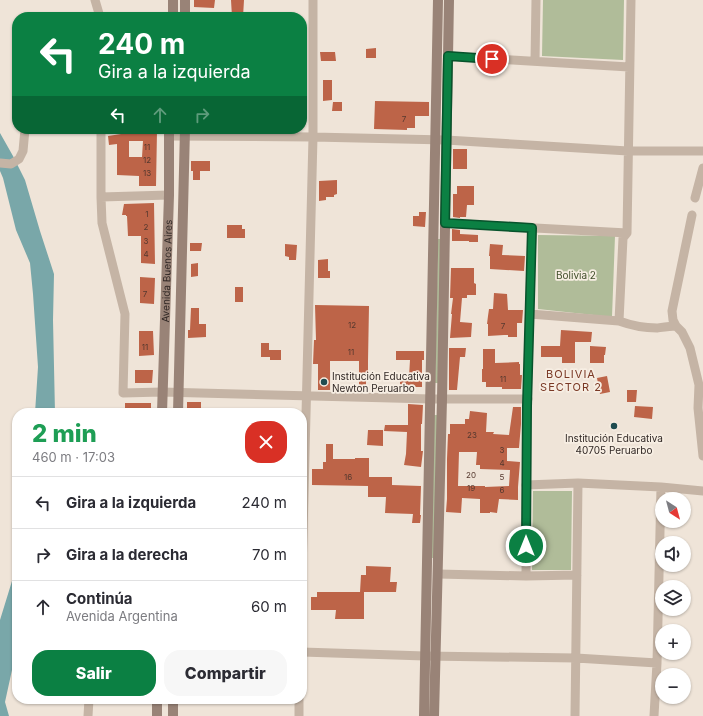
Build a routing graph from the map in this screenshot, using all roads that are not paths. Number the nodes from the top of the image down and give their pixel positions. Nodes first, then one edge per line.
1 (95, 0) edge
2 (173, 0) edge
3 (185, 0) edge
4 (313, 0) edge
5 (438, 0) edge
6 (449, 0) edge
7 (536, 0) edge
8 (631, 0) edge
9 (99, 12) edge
10 (173, 12) edge
11 (185, 12) edge
12 (448, 56) junction
13 (535, 61) junction
14 (629, 67) junction
15 (25, 134) edge
16 (101, 134) edge
17 (169, 134) edge
18 (185, 134) edge
19 (236, 134) edge
20 (313, 137) junction
21 (436, 140) junction
22 (446, 140) junction
23 (628, 151) junction
24 (703, 151) edge
25 (0, 163) edge
26 (703, 168) edge
27 (169, 196) junction
28 (101, 197) junction
29 (695, 198) dead end
30 (692, 216) dead end
31 (445, 223) junction
32 (532, 228) junction
33 (626, 233) junction
34 (530, 314) junction
35 (619, 321) junction
36 (676, 326) junction
37 (701, 385) edge
38 (162, 392) junction
39 (179, 392) junction
40 (307, 395) junction
41 (431, 399) junction
42 (442, 399) junction
43 (528, 399) junction
44 (162, 408) edge
45 (178, 408) edge
46 (307, 408) edge
47 (703, 456) edge
48 (578, 483) junction
49 (526, 485) junction
50 (661, 487) junction
51 (703, 491) edge
52 (438, 574) junction
53 (577, 575) junction
54 (526, 576) junction
55 (307, 652) edge
56 (425, 656) junction
57 (436, 656) junction
58 (576, 658) junction
59 (657, 663) junction
60 (88, 704) edge
61 (157, 704) edge
62 (173, 704) edge
63 (300, 704) edge
64 (88, 716) edge
65 (157, 716) edge
66 (173, 716) edge
67 (299, 716) edge
68 (424, 716) edge
69 (434, 716) edge
70 (575, 716) edge
71 (654, 716) edge

1 - 9 street
2 - 10 main road
3 - 11 main road
4 - 20 street
5 - 21 main road
6 - 12 main road
7 - 13 street
8 - 14 street
12 - 13 street
12 - 22 main road
13 - 14 street
14 - 23 street
15 - 25 street
16 - 28 street
17 - 27 main road, Avenida Buenos Aires
18 - 39 main road, Avenida Buenos Aires
19 - 20 street
20 - 21 street
20 - 40 street
21 - 22 street
21 - 41 main road
22 - 23 street
22 - 31 main road
23 - 24 street
23 - 33 street
26 - 29 street
27 - 28 street
27 - 38 main road, Avenida Buenos Aires
28 - 38 street
30 - 36 street
31 - 32 street
31 - 42 main road
32 - 33 street
32 - 34 street
33 - 35 street
34 - 35 street
34 - 43 street
35 - 36 street
36 - 37 street
37 - 47 street
38 - 39 street
38 - 44 main road, Avenida Buenos Aires
39 - 40 street
39 - 45 main road, Avenida Buenos Aires
40 - 41 street
40 - 46 street
41 - 42 street
41 - 56 main road
42 - 43 street
42 - 52 main road
43 - 49 street
48 - 49 street
48 - 50 street
48 - 53 street
49 - 54 street
50 - 51 street
50 - 59 street
52 - 54 street
52 - 57 main road
53 - 54 street
53 - 58 street
55 - 56 street
56 - 57 street
56 - 68 main road
57 - 58 street
57 - 69 main road
58 - 59 street
58 - 70 street
59 - 71 street
60 - 64 street
61 - 65 main road
62 - 66 main road
63 - 67 street

